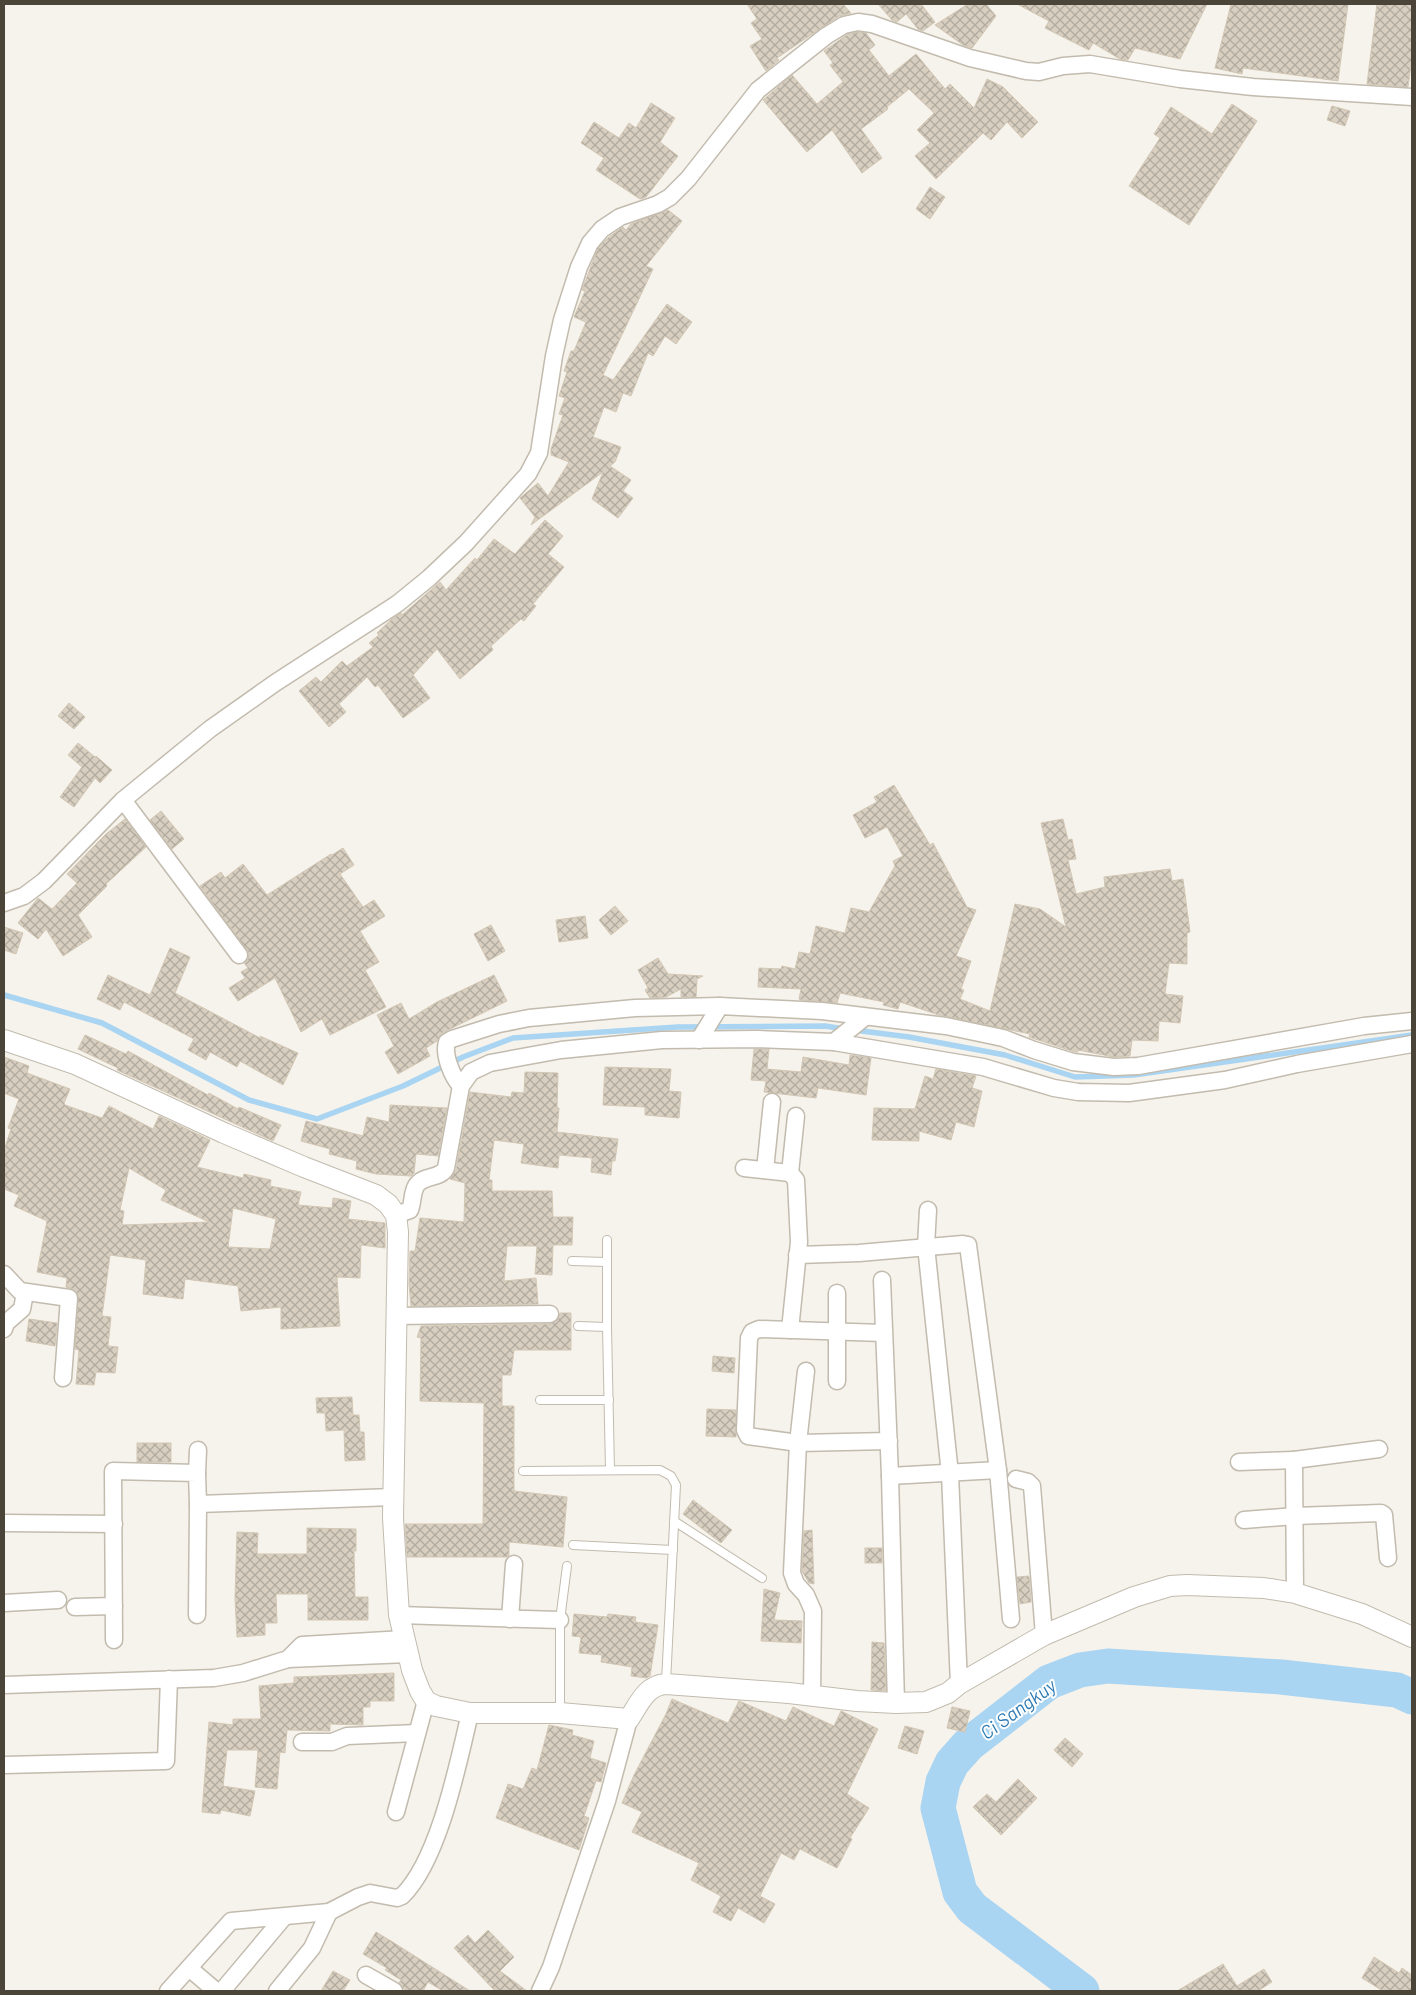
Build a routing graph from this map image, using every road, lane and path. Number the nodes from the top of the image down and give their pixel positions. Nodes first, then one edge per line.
1 (1412, 97) edge
2 (123, 800) junction
3 (4, 903) edge
4 (239, 955) dead end
5 (719, 1009) junction
6 (861, 1020) junction
7 (1412, 1020) edge
8 (701, 1038) junction
9 (838, 1038) junction
10 (4, 1040) edge
11 (1412, 1044) edge
12 (461, 1086) junction
13 (772, 1102) dead end
14 (796, 1116) dead end
15 (744, 1168) dead end
16 (765, 1170) junction
17 (790, 1173) junction
18 (928, 1210) dead end
19 (396, 1215) junction
20 (607, 1240) dead end
21 (926, 1246) junction
22 (797, 1255) junction
23 (572, 1261) dead end
24 (606, 1262) junction
25 (4, 1274) edge
26 (882, 1280) dead end
27 (25, 1293) junction
28 (837, 1294) dead end
29 (550, 1314) dead end
30 (396, 1316) junction
31 (578, 1326) dead end
32 (606, 1326) junction
33 (4, 1329) edge
34 (790, 1330) junction
35 (838, 1332) junction
36 (883, 1333) junction
37 (806, 1371) dead end
38 (63, 1378) dead end
39 (837, 1382) dead end
40 (540, 1400) dead end
41 (609, 1400) junction
42 (889, 1441) junction
43 (798, 1443) junction
44 (1379, 1449) dead end
45 (198, 1450) dead end
46 (1294, 1460) junction
47 (1238, 1462) dead end
48 (610, 1470) junction
49 (998, 1470) junction
50 (523, 1471) dead end
51 (198, 1473) junction
52 (950, 1474) junction
53 (890, 1476) junction
54 (1016, 1479) dead end
55 (393, 1497) junction
56 (198, 1504) junction
57 (1295, 1516) junction
58 (1244, 1520) dead end
59 (674, 1521) junction
60 (4, 1523) edge
61 (114, 1524) junction
62 (573, 1545) dead end
63 (673, 1550) junction
64 (1388, 1558) dead end
65 (514, 1564) dead end
66 (567, 1566) dead end
67 (762, 1578) dead end
68 (1295, 1592) junction
69 (58, 1600) dead end
70 (4, 1603) edge
71 (114, 1606) junction
72 (75, 1607) dead end
73 (197, 1615) dead end
74 (399, 1616) junction
75 (510, 1619) junction
76 (1011, 1619) dead end
77 (560, 1620) junction
78 (1044, 1635) junction
79 (1412, 1637) edge
80 (114, 1640) dead end
81 (406, 1647) junction
82 (169, 1679) junction
83 (666, 1684) junction
84 (959, 1684) junction
85 (4, 1685) edge
86 (812, 1696) junction
87 (426, 1701) junction
88 (896, 1703) junction
89 (470, 1713) junction
90 (560, 1713) junction
91 (629, 1719) junction
92 (417, 1733) junction
93 (302, 1742) dead end
94 (4, 1765) edge
95 (396, 1812) dead end
96 (329, 1912) junction
97 (284, 1917) junction
98 (189, 1968) junction
99 (366, 1975) dead end
100 (168, 1991) edge
101 (216, 1991) edge
102 (222, 1991) edge
103 (277, 1991) edge
104 (394, 1991) edge
105 (540, 1991) edge

1 - 2 street
2 - 3 street
2 - 4 street
5 - 6 street
5 - 8 street
5 - 12 street
6 - 7 street
6 - 9 street
8 - 9 street
8 - 12 street
9 - 11 street
10 - 19 street
12 - 19 street
13 - 16 street
14 - 17 street
15 - 16 street
16 - 17 street
17 - 22 street
18 - 21 street
19 - 30 street
20 - 24 lane
21 - 22 street
21 - 49 street
21 - 52 street
22 - 34 street
23 - 24 lane
24 - 32 lane
25 - 27 street
26 - 36 street
27 - 33 street
27 - 38 street
28 - 35 street
29 - 30 street
30 - 55 street
31 - 32 lane
32 - 41 lane
34 - 35 street
34 - 43 street
35 - 36 street
35 - 39 street
36 - 42 street
37 - 43 street
40 - 41 lane
41 - 48 lane
42 - 43 street
42 - 53 street
43 - 86 street
44 - 46 street
45 - 51 street
46 - 47 street
46 - 57 street
48 - 50 lane
48 - 59 lane
49 - 52 street
49 - 76 street
51 - 56 street
51 - 61 street
52 - 53 street
52 - 84 street
53 - 88 street
54 - 78 street
55 - 56 street
55 - 74 street
56 - 73 street
57 - 58 street
57 - 64 street
57 - 68 street
59 - 63 lane
59 - 67 lane
60 - 61 street
61 - 71 street
62 - 63 lane
63 - 83 lane
65 - 75 street
66 - 77 lane
68 - 78 street
68 - 79 street
69 - 70 street
71 - 72 street
71 - 80 street
74 - 75 street
74 - 81 street
75 - 77 street
77 - 90 lane
78 - 84 street
81 - 82 street
81 - 87 street
82 - 85 street
82 - 94 street
83 - 86 street
83 - 91 street
84 - 88 street
86 - 88 street
87 - 89 street
87 - 92 street
89 - 90 street
89 - 96 street
90 - 91 street
91 - 105 street
92 - 93 street
92 - 95 street
96 - 97 street
96 - 103 street
97 - 98 street
97 - 102 street
98 - 100 street
98 - 101 street
99 - 104 street

